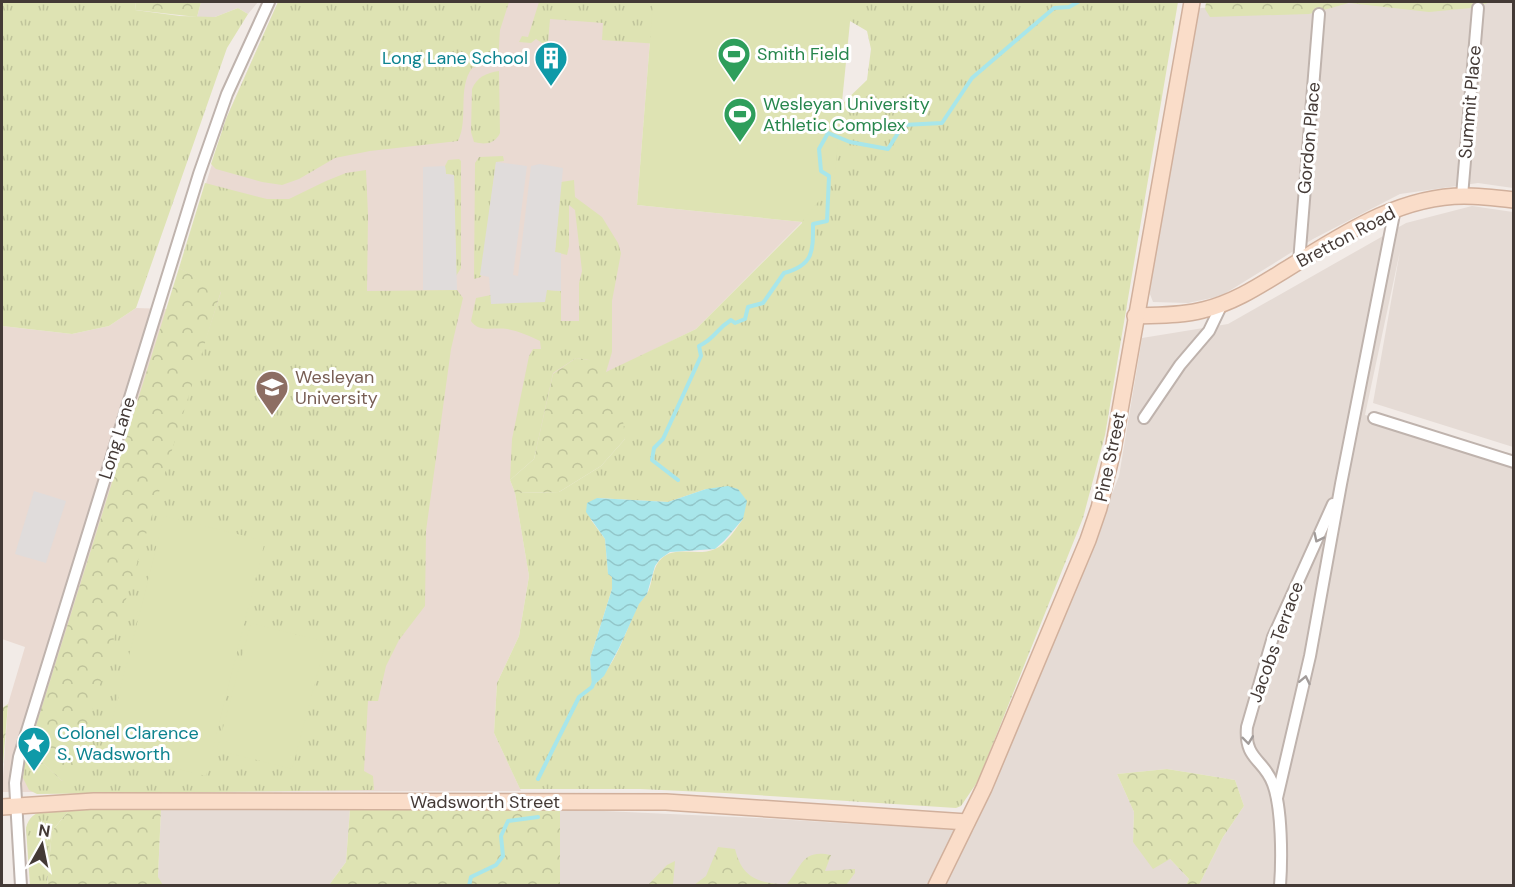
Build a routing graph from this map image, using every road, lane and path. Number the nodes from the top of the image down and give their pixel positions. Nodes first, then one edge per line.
1 (269, 2) edge
2 (1192, 2) edge
3 (1478, 8) dead end
4 (1319, 14) dead end
5 (1462, 196) junction
6 (1514, 200) edge
7 (1395, 209) junction
8 (1299, 262) junction
9 (1222, 304) junction
10 (1135, 316) junction
11 (1144, 418) dead end
12 (1374, 418) dead end
13 (1514, 462) edge
14 (1341, 484) junction
15 (1277, 798) junction
16 (9, 806) edge
17 (968, 822) junction
18 (21, 885) edge
19 (936, 885) edge
20 (1280, 885) edge

1 - 16 street, Long Lane
2 - 10 street, Pine Street
3 - 5 street, Summit Place
4 - 8 street, Gordon Place
5 - 6 street, Bretton Road
5 - 7 street, Bretton Road
7 - 8 street, Bretton Road
7 - 14 street, Jacobs Terrace
8 - 9 street, Bretton Road
9 - 10 street, Bretton Road
9 - 11 street
10 - 17 street, Pine Street
12 - 13 street
15 -> 14 street, Jacobs Terrace
14 -> 15 street, Jacobs Terrace
15 - 20 street, Jacobs Terrace
16 - 17 street, Wadsworth Street
16 - 18 street, Long Lane
17 - 19 street, Pine Street

